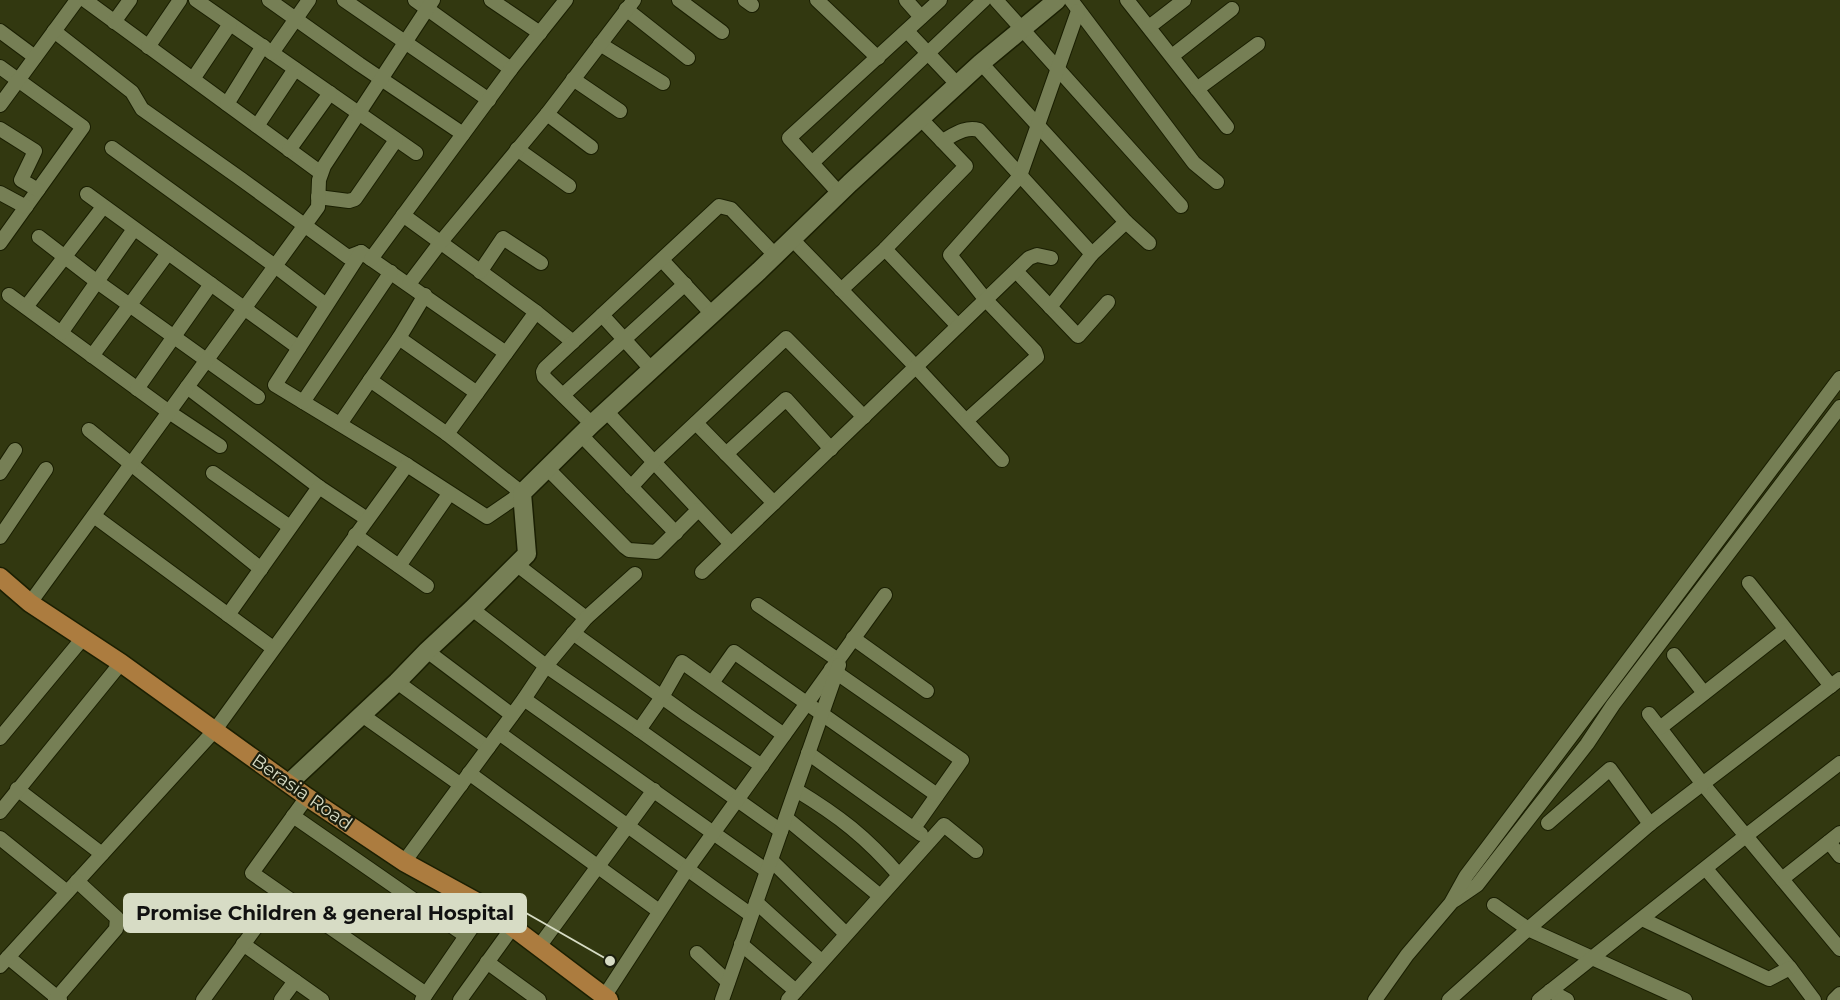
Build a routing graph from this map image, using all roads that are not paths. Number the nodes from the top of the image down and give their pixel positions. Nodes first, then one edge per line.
1 (77, 0) edge
2 (85, 0) edge
3 (130, 0) edge
4 (180, 0) edge
5 (196, 0) edge
6 (269, 0) edge
7 (309, 0) edge
8 (344, 0) edge
9 (415, 0) edge
10 (491, 0) edge
11 (566, 0) edge
12 (680, 0) edge
13 (906, 0) edge
14 (940, 0) edge
15 (984, 0) edge
16 (996, 0) edge
17 (1057, 0) edge
18 (1127, 0) edge
19 (1184, 0) edge
20 (819, 1) edge
21 (430, 4) edge
22 (630, 5) edge
23 (1074, 5) edge
24 (1232, 9) dead end
25 (921, 17) junction
26 (296, 18) junction
27 (114, 22) junction
28 (230, 24) junction
29 (1149, 27) junction
30 (1022, 29) junction
31 (0, 31) edge
32 (54, 31) junction
33 (907, 31) junction
34 (722, 32) dead end
35 (540, 33) junction
36 (404, 43) junction
37 (600, 44) junction
38 (1258, 44) dead end
39 (148, 46) junction
40 (267, 50) junction
41 (928, 53) junction
42 (1172, 56) junction
43 (35, 57) junction
44 (688, 58) dead end
45 (878, 58) junction
46 (981, 63) junction
47 (0, 67) edge
48 (295, 69) junction
49 (511, 69) junction
50 (1059, 70) junction
51 (193, 79) junction
52 (573, 79) junction
53 (18, 80) junction
54 (382, 80) junction
55 (663, 83) dead end
56 (958, 85) junction
57 (1197, 89) junction
58 (330, 93) junction
59 (489, 100) junction
60 (226, 104) junction
61 (0, 105) edge
62 (620, 111) dead end
63 (358, 113) junction
64 (547, 114) junction
65 (920, 118) junction
66 (1039, 125) junction
67 (257, 126) junction
68 (1227, 127) dead end
69 (0, 129) edge
70 (463, 134) junction
71 (396, 140) junction
72 (942, 141) junction
73 (591, 147) dead end
74 (112, 148) dead end
75 (518, 149) junction
76 (289, 150) junction
77 (416, 153) dead end
78 (812, 163) junction
79 (321, 173) junction
80 (1020, 176) junction
81 (1217, 182) dead end
82 (569, 186) dead end
83 (38, 190) junction
84 (0, 193) edge
85 (839, 193) junction
86 (87, 194) dead end
87 (318, 197) junction
88 (1181, 206) dead end
89 (26, 207) junction
90 (103, 207) junction
91 (402, 215) junction
92 (1126, 222) junction
93 (304, 225) junction
94 (134, 229) junction
95 (39, 237) dead end
96 (792, 239) junction
97 (0, 242) edge
98 (440, 243) junction
99 (1149, 243) dead end
100 (885, 249) junction
101 (168, 253) junction
102 (774, 254) junction
103 (1092, 254) junction
104 (366, 255) junction
105 (66, 256) junction
106 (1051, 258) dead end
107 (662, 260) junction
108 (541, 263) dead end
109 (275, 266) junction
110 (1016, 271) junction
111 (391, 272) junction
112 (480, 272) junction
113 (96, 281) junction
114 (211, 284) junction
115 (409, 284) junction
116 (685, 284) junction
117 (841, 290) junction
118 (9, 295) dead end
119 (425, 295) junction
120 (986, 300) junction
121 (1108, 302) dead end
122 (129, 305) junction
123 (326, 305) junction
124 (1050, 307) junction
125 (26, 308) junction
126 (244, 309) junction
127 (536, 312) junction
128 (712, 314) junction
129 (602, 315) junction
130 (958, 326) junction
131 (60, 333) junction
132 (173, 338) junction
133 (399, 338) junction
134 (624, 339) junction
135 (573, 342) junction
136 (299, 348) junction
137 (506, 353) junction
138 (92, 356) junction
139 (206, 361) junction
140 (916, 367) junction
141 (652, 370) junction
142 (1840, 378) edge
143 (370, 380) junction
144 (187, 387) junction
145 (137, 389) junction
146 (477, 393) junction
147 (563, 395) junction
148 (258, 397) dead end
149 (303, 402) junction
150 (1840, 407) edge
151 (606, 411) junction
152 (169, 412) junction
153 (864, 417) junction
154 (967, 420) junction
155 (696, 423) junction
156 (340, 424) junction
157 (587, 429) junction
158 (89, 430) dead end
159 (447, 434) junction
160 (220, 446) dead end
161 (831, 448) junction
162 (15, 450) dead end
163 (726, 454) junction
164 (1002, 460) dead end
165 (654, 462) junction
166 (131, 464) junction
167 (406, 465) junction
168 (547, 468) junction
169 (46, 469) dead end
170 (0, 473) edge
171 (213, 473) dead end
172 (319, 487) junction
173 (631, 487) junction
174 (522, 493) junction
175 (449, 494) junction
176 (774, 503) junction
177 (698, 510) junction
178 (94, 516) junction
179 (367, 519) junction
180 (290, 527) junction
181 (2, 530) edge
182 (676, 533) junction
183 (355, 535) junction
184 (730, 544) junction
185 (516, 564) junction
186 (399, 566) junction
187 (261, 569) junction
188 (702, 572) dead end
189 (635, 574) dead end
190 (0, 577) edge
191 (1749, 584) dead end
192 (427, 586) dead end
193 (885, 595) dead end
194 (30, 603) junction
195 (758, 605) dead end
196 (472, 609) junction
197 (228, 615) junction
198 (586, 618) junction
199 (1785, 630) junction
200 (573, 633) junction
201 (83, 638) junction
202 (854, 638) junction
203 (273, 648) junction
204 (427, 651) junction
205 (1674, 655) dead end
206 (121, 663) junction
207 (837, 664) junction
208 (546, 666) junction
209 (1615, 676) junction
210 (397, 682) junction
211 (1835, 682) edge
212 (712, 684) junction
213 (1626, 687) junction
214 (927, 691) dead end
215 (1704, 693) junction
216 (662, 697) junction
217 (524, 699) junction
218 (807, 703) junction
219 (362, 714) junction
220 (1649, 714) dead end
221 (512, 715) junction
222 (822, 715) junction
223 (1660, 728) junction
224 (214, 730) junction
225 (639, 730) junction
226 (499, 733) junction
227 (784, 735) junction
228 (0, 738) edge
229 (488, 748) junction
230 (808, 753) junction
231 (1840, 763) edge
232 (762, 766) junction
233 (469, 773) junction
234 (289, 783) junction
235 (1702, 783) junction
236 (461, 785) junction
237 (17, 789) junction
238 (654, 790) junction
239 (796, 790) junction
240 (937, 795) junction
241 (307, 796) junction
242 (738, 799) junction
243 (0, 812) edge
244 (292, 816) junction
245 (1548, 823) dead end
246 (1650, 824) junction
247 (628, 825) junction
248 (783, 825) junction
249 (914, 828) junction
250 (714, 832) junction
251 (1747, 835) junction
252 (0, 838) edge
253 (1834, 838) edge
254 (930, 841) junction
255 (976, 851) dead end
256 (102, 854) junction
257 (1840, 856) edge
258 (404, 862) junction
259 (769, 865) junction
260 (597, 867) junction
261 (688, 868) junction
262 (1706, 869) junction
263 (899, 874) junction
264 (1782, 879) junction
265 (72, 886) junction
266 (280, 894) junction
267 (880, 896) junction
268 (1451, 903) junction
269 (1494, 905) dead end
270 (486, 908) junction
271 (754, 909) junction
272 (659, 911) junction
273 (1642, 919) junction
274 (512, 928) junction
275 (1528, 929) junction
276 (846, 934) junction
277 (466, 936) junction
278 (243, 944) junction
279 (741, 944) junction
280 (538, 948) junction
281 (1840, 948) edge
282 (697, 953) dead end
283 (1592, 957) junction
284 (4, 961) edge
285 (821, 961) junction
286 (487, 962) junction
287 (1790, 968) junction
288 (295, 981) junction
289 (727, 994) edge
290 (1840, 994) edge
291 (792, 995) edge
292 (1545, 996) edge
293 (424, 997) edge
294 (57, 999) edge
295 (605, 999) edge
296 (203, 1000) edge
297 (281, 1000) edge
298 (322, 1000) edge
299 (460, 1000) edge
300 (539, 1000) edge
301 (1375, 1000) edge
302 (1449, 1000) edge
303 (1568, 1000) edge
304 (1684, 1000) edge
305 (1814, 1000) edge
306 (1834, 1000) edge

1 - 32 street
2 - 27 street
3 - 27 street
4 - 39 street
5 - 28 street
6 - 26 street
7 - 26 street
8 - 36 street
9 - 21 street
10 - 35 street
11 - 35 street
12 - 34 street
13 - 25 street
14 - 25 street
15 - 41 street
16 - 30 street
17 - 30 street
18 - 29 street
19 - 29 street
20 - 45 street
21 - 36 street
21 - 49 street
22 - 37 street
22 - 44 street
23 - 50 street
23 - 81 street
24 - 42 street
25 - 33 street
26 - 40 street
26 - 54 street
27 - 39 street
28 - 40 street
28 - 51 street
29 - 42 street
30 - 46 street
30 - 50 street
31 - 43 street
32 - 43 street
32 - 93 street
33 - 41 street
33 - 45 street
35 - 49 street
36 - 54 street
36 - 59 street
37 - 52 street
37 - 55 street
38 - 57 street
39 - 51 street
40 - 48 street
40 - 60 street
41 - 56 street
41 - 78 street
42 - 57 street
43 - 53 street
45 - 78 street
46 - 56 street
46 - 66 street
47 - 53 street
48 - 58 street
48 - 67 street
49 - 59 street
50 - 66 street
50 - 88 street
51 - 60 street
52 - 62 street
52 - 64 street
53 - 61 street
53 - 83 street
54 - 63 street
54 - 70 street
56 - 65 street
57 - 68 street
58 - 63 street
58 - 76 street
59 - 70 street
60 - 67 street
63 - 71 street
63 - 79 street
64 - 73 street
64 - 75 street
65 - 72 street
65 - 85 street
66 - 80 street
66 - 92 street
67 - 76 street
69 - 83 street
70 - 91 street
71 - 77 street
71 - 87 street
72 - 80 street
72 - 100 street
74 - 109 street
75 - 82 street
75 - 98 street
76 - 79 street
78 - 85 street
79 - 87 street
80 - 103 street
80 - 120 street
83 - 89 street
84 - 89 street
85 - 96 street
86 - 90 street
87 - 93 street
89 - 97 street
90 - 94 street
90 - 105 street
91 - 98 street
91 - 104 street
92 - 99 street
92 - 103 street
93 - 104 street
93 - 109 street
94 - 101 street
94 - 113 street
95 - 105 street
96 - 102 street
96 - 117 street
98 - 112 street
98 - 115 street
100 - 117 street
100 - 130 street
101 - 114 street
101 - 122 street
102 - 107 street
102 - 128 street
103 - 124 street
104 - 111 street
104 - 123 street
105 - 113 street
105 - 125 street
106 - 110 street
107 - 116 street
107 - 129 street
108 - 112 street
109 - 123 street
109 - 126 street
110 - 120 street
110 - 124 street
111 - 115 street
111 - 149 street
112 - 127 street
113 - 122 street
113 - 131 street
114 - 126 street
114 - 132 street
115 - 119 street
116 - 128 street
116 - 134 street
117 - 140 street
118 - 125 street
119 - 133 street
119 - 137 street
120 - 130 street
120 - 154 street
121 - 124 street
122 - 132 street
122 - 138 street
123 - 136 street
125 - 131 street
126 - 136 street
126 - 139 street
127 - 135 street
127 - 137 street
128 - 141 street
129 - 134 street
129 - 135 street
130 - 140 street
131 - 138 street
132 - 139 street
132 - 145 street
133 - 143 street
133 - 146 street
134 - 141 street
134 - 147 street
135 - 147 street
136 - 149 street
137 - 146 street
138 - 145 street
139 - 144 street
139 - 148 street
140 - 153 street
140 - 154 street
141 - 151 street
142 - 209 street
143 - 156 street
143 - 159 street
144 - 152 street
144 - 172 street
145 - 152 street
146 - 159 street
147 - 157 street
149 - 156 street
150 - 213 street
151 - 157 street
151 - 165 street
152 - 160 street
152 - 166 street
153 - 155 street
153 - 161 street
154 - 164 street
155 - 163 street
155 - 165 street
156 - 167 street
157 - 168 street
157 - 173 street
158 - 166 street
159 - 174 street
161 - 163 street
161 - 176 street
162 - 170 street
163 - 176 street
165 - 173 street
165 - 177 street
166 - 178 street
166 - 187 street
167 - 175 street
167 - 179 street
168 - 174 street
168 - 182 street
169 - 181 street
171 - 180 street
172 - 179 street
172 - 180 street
173 - 182 street
174 - 175 street
174 - 185 street
175 - 186 street
176 - 184 street
177 - 182 street
177 - 184 street
178 - 194 street
178 - 197 street
179 - 183 street
180 - 187 street
183 - 186 street
183 - 203 street
184 - 188 street
185 - 196 street
185 - 198 street
186 - 192 street
187 - 197 street
189 - 198 street
190 - 194 main road, Berasia Road
191 - 199 street
193 - 202 street
194 - 201 main road, Berasia Road
195 - 207 street
196 - 204 street
196 - 208 street
197 - 203 street
198 - 200 street
199 - 211 street
199 - 215 street
200 - 208 street
200 - 216 street
201 - 206 main road, Berasia Road
201 - 228 street
202 - 207 street
202 - 214 street
203 - 224 street
204 - 210 street
204 - 221 street
205 - 215 street
206 - 224 main road, Berasia Road
206 - 237 street
207 - 218 street
207 - 222 street
207 - 240 street
208 - 217 street
208 - 225 street
209 - 213 street
209 - 268 street
210 - 219 street
210 - 229 street
211 - 235 street
212 - 216 street
212 - 218 street
212 - 227 street
213 - 268 street
215 - 223 street
216 - 225 street
216 - 232 street
217 - 221 street
217 - 238 street
218 - 222 street
218 - 227 street
219 - 234 street
219 - 236 street
220 - 223 street
221 - 226 street
222 - 230 street
222 - 240 street
223 - 235 street
224 - 234 main road, Berasia Road
224 - 256 street
225 - 242 street
226 - 229 street
226 - 247 street
227 - 232 street
229 - 233 street
230 - 239 street
230 - 249 street
231 - 251 street
232 - 242 street
233 - 236 street
233 - 260 street
234 - 241 main road, Berasia Road
235 - 246 street
235 - 251 street
236 - 258 street
237 - 243 street
237 - 256 street
238 - 247 street
238 - 250 street
239 - 248 street
239 - 263 street
240 - 249 street
241 - 244 street
241 - 258 main road, Berasia Road
242 - 248 street
242 - 250 street
244 - 266 street
244 - 277 street
245 - 246 street
246 - 275 street
247 - 260 street
247 - 261 street
248 - 259 street
248 - 267 street
249 - 254 street
250 - 259 street
250 - 261 street
251 - 262 street
251 - 264 street
252 - 265 street
253 - 257 street
253 - 264 street
254 - 255 street
254 - 263 street
256 - 265 street
258 - 270 main road, Berasia Road
259 - 271 street
259 - 276 street
260 - 272 street
260 - 280 street
261 - 271 street
261 - 272 street
262 - 273 street
262 - 287 street
263 - 267 street
264 - 281 street
265 - 284 street
265 - 294 street
266 - 278 street
266 - 293 street
267 - 276 street
268 - 301 street
269 - 275 street
270 - 274 main road, Berasia Road
270 - 277 street
271 - 279 street
271 - 285 street
272 - 295 street
273 - 283 street
273 - 287 street
274 - 280 main road, Berasia Road
274 - 286 street
275 - 283 street
275 - 302 street
276 - 285 street
277 - 293 street
278 - 288 street
278 - 296 street
279 - 289 street
279 - 291 street
280 - 295 main road, Berasia Road
282 - 289 street
283 - 292 street
283 - 304 street
284 - 294 street
285 - 291 street
286 - 299 street
286 - 300 street
287 - 305 street
288 - 297 street
288 - 298 street
290 - 306 street
292 - 303 street

